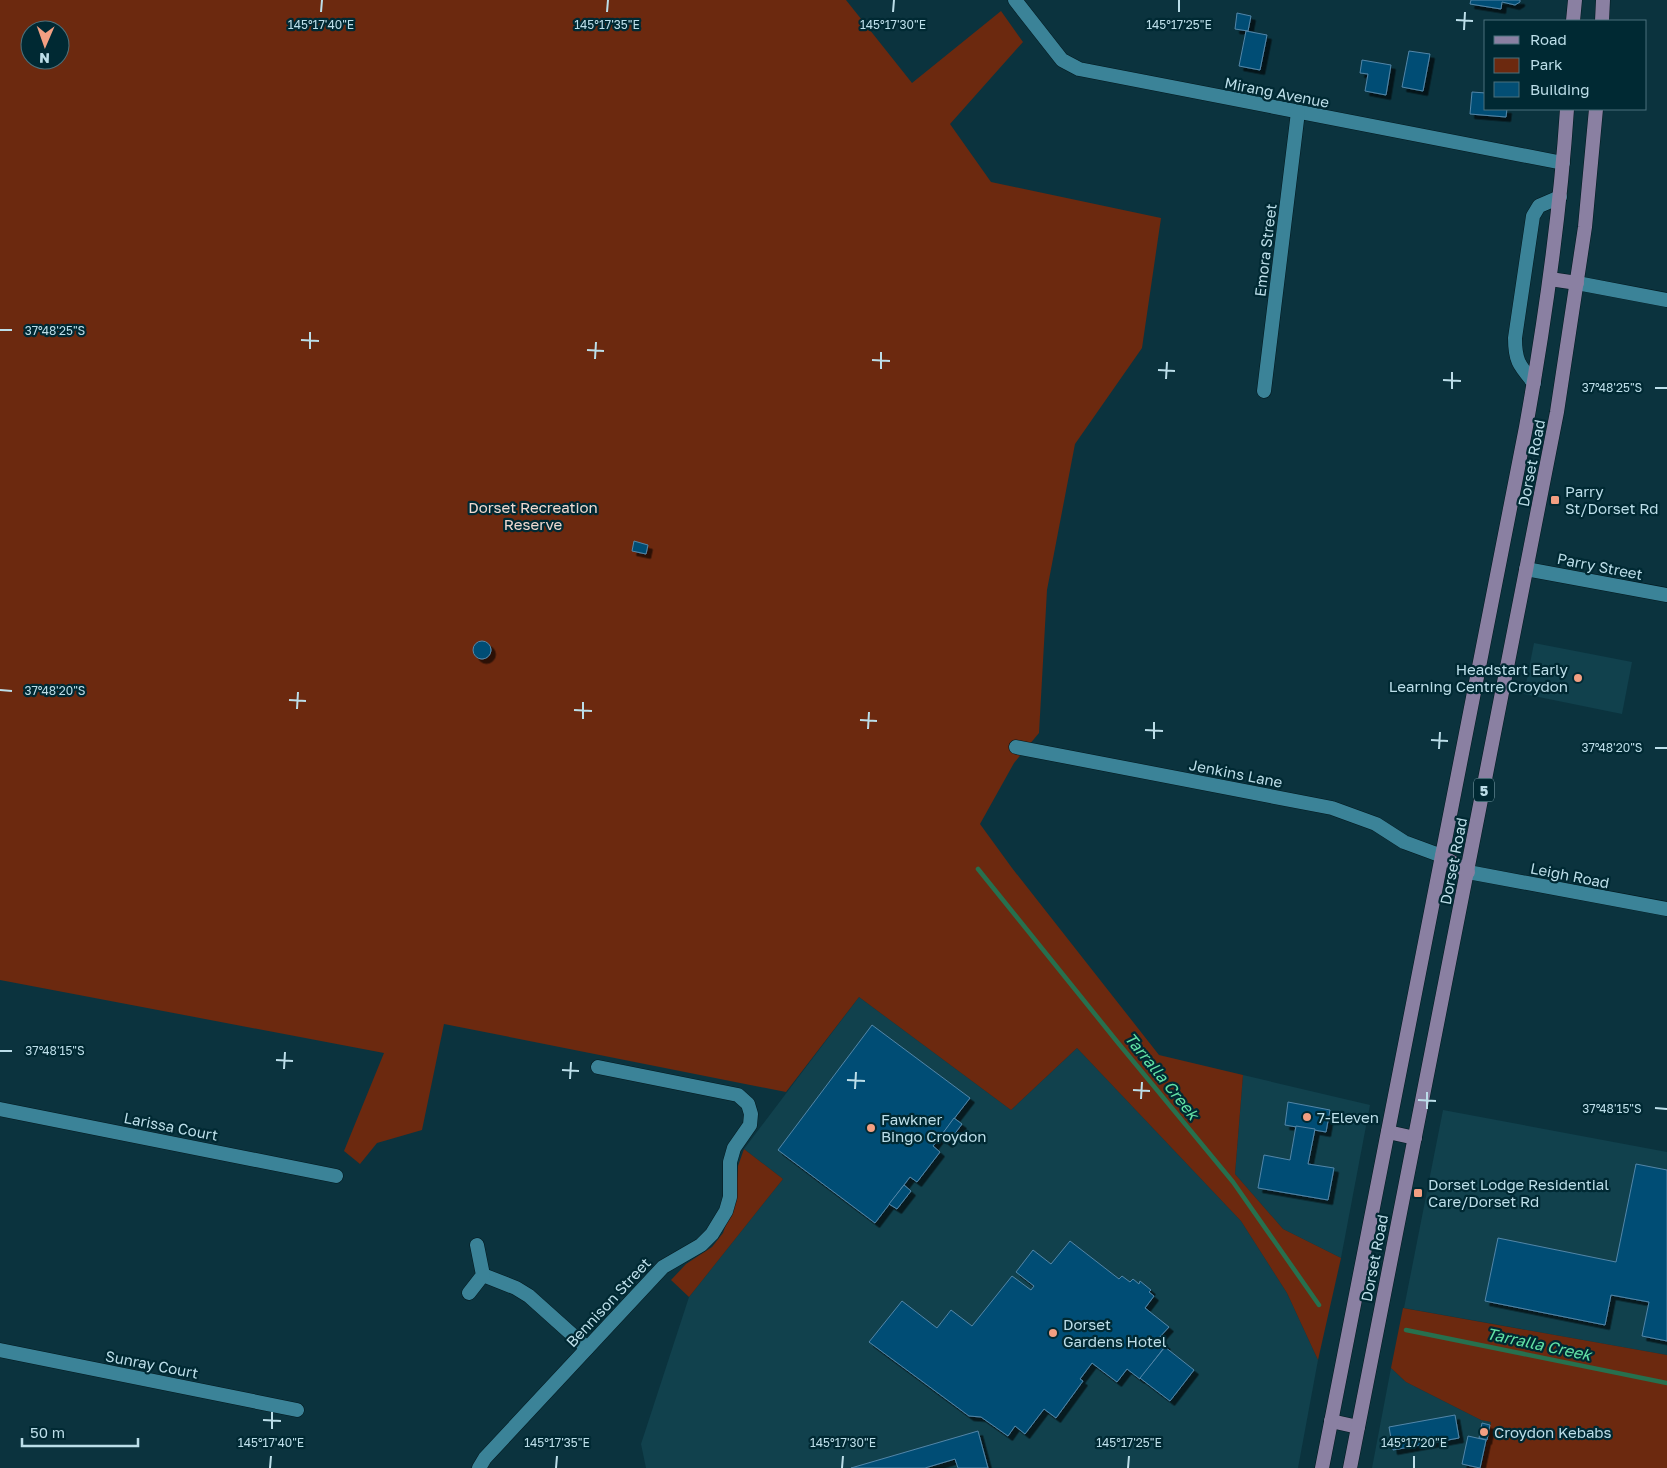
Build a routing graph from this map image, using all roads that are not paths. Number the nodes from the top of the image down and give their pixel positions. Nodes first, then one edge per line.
1 (1015, 0) edge
2 (1575, 0) edge
3 (1603, 0) edge
4 (1573, 20) edge
5 (1602, 20) edge
6 (1567, 110) edge
7 (1596, 110) edge
8 (1298, 112) junction
9 (1563, 163) junction
10 (1560, 197) junction
11 (1550, 279) junction
12 (1577, 283) junction
13 (1667, 300) edge
14 (1534, 383) junction
15 (1264, 391) dead end
16 (1526, 569) junction
17 (1667, 595) edge
18 (1016, 747) dead end
19 (1442, 856) junction
20 (1468, 872) junction
21 (1667, 909) edge
22 (598, 1067) dead end
23 (0, 1109) edge
24 (1388, 1132) junction
25 (1415, 1138) junction
26 (336, 1176) dead end
27 (477, 1245) dead end
28 (482, 1275) junction
29 (469, 1292) dead end
30 (588, 1348) junction
31 (0, 1350) edge
32 (297, 1410) dead end
33 (1331, 1422) junction
34 (1358, 1427) junction
35 (479, 1468) edge
36 (1322, 1468) edge
37 (1350, 1468) edge

1 - 8 street, Mirang Avenue
2 - 4 main road
3 - 5 main road
6 - 9 main road, Dorset Road / 5
7 - 12 main road, Dorset Road / 5
8 - 9 street, Mirang Avenue
8 - 15 street, Emora Street
9 - 10 main road, Dorset Road / 5
10 - 11 main road, Dorset Road / 5
10 - 14 street
11 - 12 main road
11 - 14 main road, Dorset Road / 5
12 - 13 street
12 - 16 main road, Dorset Road / 5
14 - 19 main road, Dorset Road / 5
16 - 17 street, Parry Street
16 - 20 main road, Dorset Road / 5
18 - 19 street, Jenkins Lane
19 - 20 main road
19 - 24 main road, Dorset Road / 5
20 - 21 street, Leigh Road
20 - 25 main road, Dorset Road / 5
22 - 30 street, Bennison Street
23 - 26 street, Larissa Court
24 - 25 main road
24 - 33 main road, Dorset Road / 5
25 - 34 main road, Dorset Road / 5
27 - 28 street
28 - 29 street
28 - 30 street
30 - 35 street, Bennison Street
31 - 32 street, Sunray Court
33 - 34 main road
33 - 36 main road, Dorset Road / 5
34 - 37 main road, Dorset Road / 5

